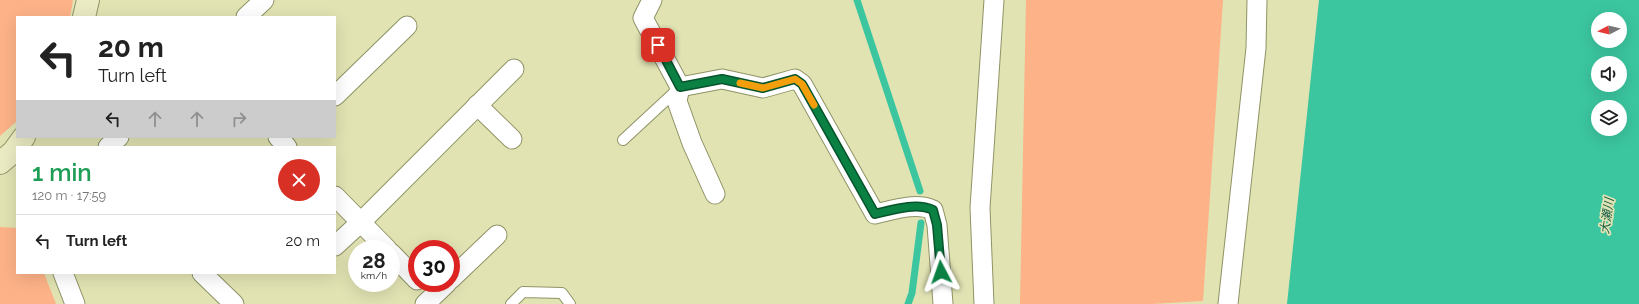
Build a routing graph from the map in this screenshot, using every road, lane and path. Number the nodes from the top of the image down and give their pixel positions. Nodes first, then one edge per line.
1 (88, 0) edge
2 (264, 0) edge
3 (652, 0) edge
4 (994, 0) edge
5 (1258, 0) edge
6 (84, 16) edge
7 (247, 16) edge
8 (407, 26) dead end
9 (514, 68) dead end
10 (680, 87) junction
11 (336, 95) edge
12 (477, 105) junction
13 (118, 138) edge
14 (512, 139) dead end
15 (623, 140) dead end
16 (109, 146) edge
17 (715, 194) dead end
18 (336, 197) edge
19 (361, 222) junction
20 (497, 235) dead end
21 (378, 240) edge
22 (336, 245) edge
23 (400, 262) edge
24 (460, 270) edge
25 (408, 271) edge
26 (63, 274) edge
27 (203, 274) edge
28 (426, 292) edge
29 (440, 292) edge
30 (432, 302) edge
31 (76, 304) edge
32 (234, 304) edge
33 (511, 304) edge
34 (570, 304) edge
35 (943, 304) edge
36 (984, 304) edge
37 (1228, 304) edge

1 - 6 street
2 - 7 street
3 - 10 street
4 - 36 street
5 - 37 street
8 - 11 street
9 - 12 street
10 - 15 lane
10 - 17 street
10 - 35 street
12 - 14 street
12 - 19 street
13 - 16 street
18 - 19 street
19 - 21 street
19 - 22 street
20 - 24 street
23 - 25 street
26 - 31 street
27 - 32 street
28 - 30 street
29 - 30 street
33 - 34 lane

